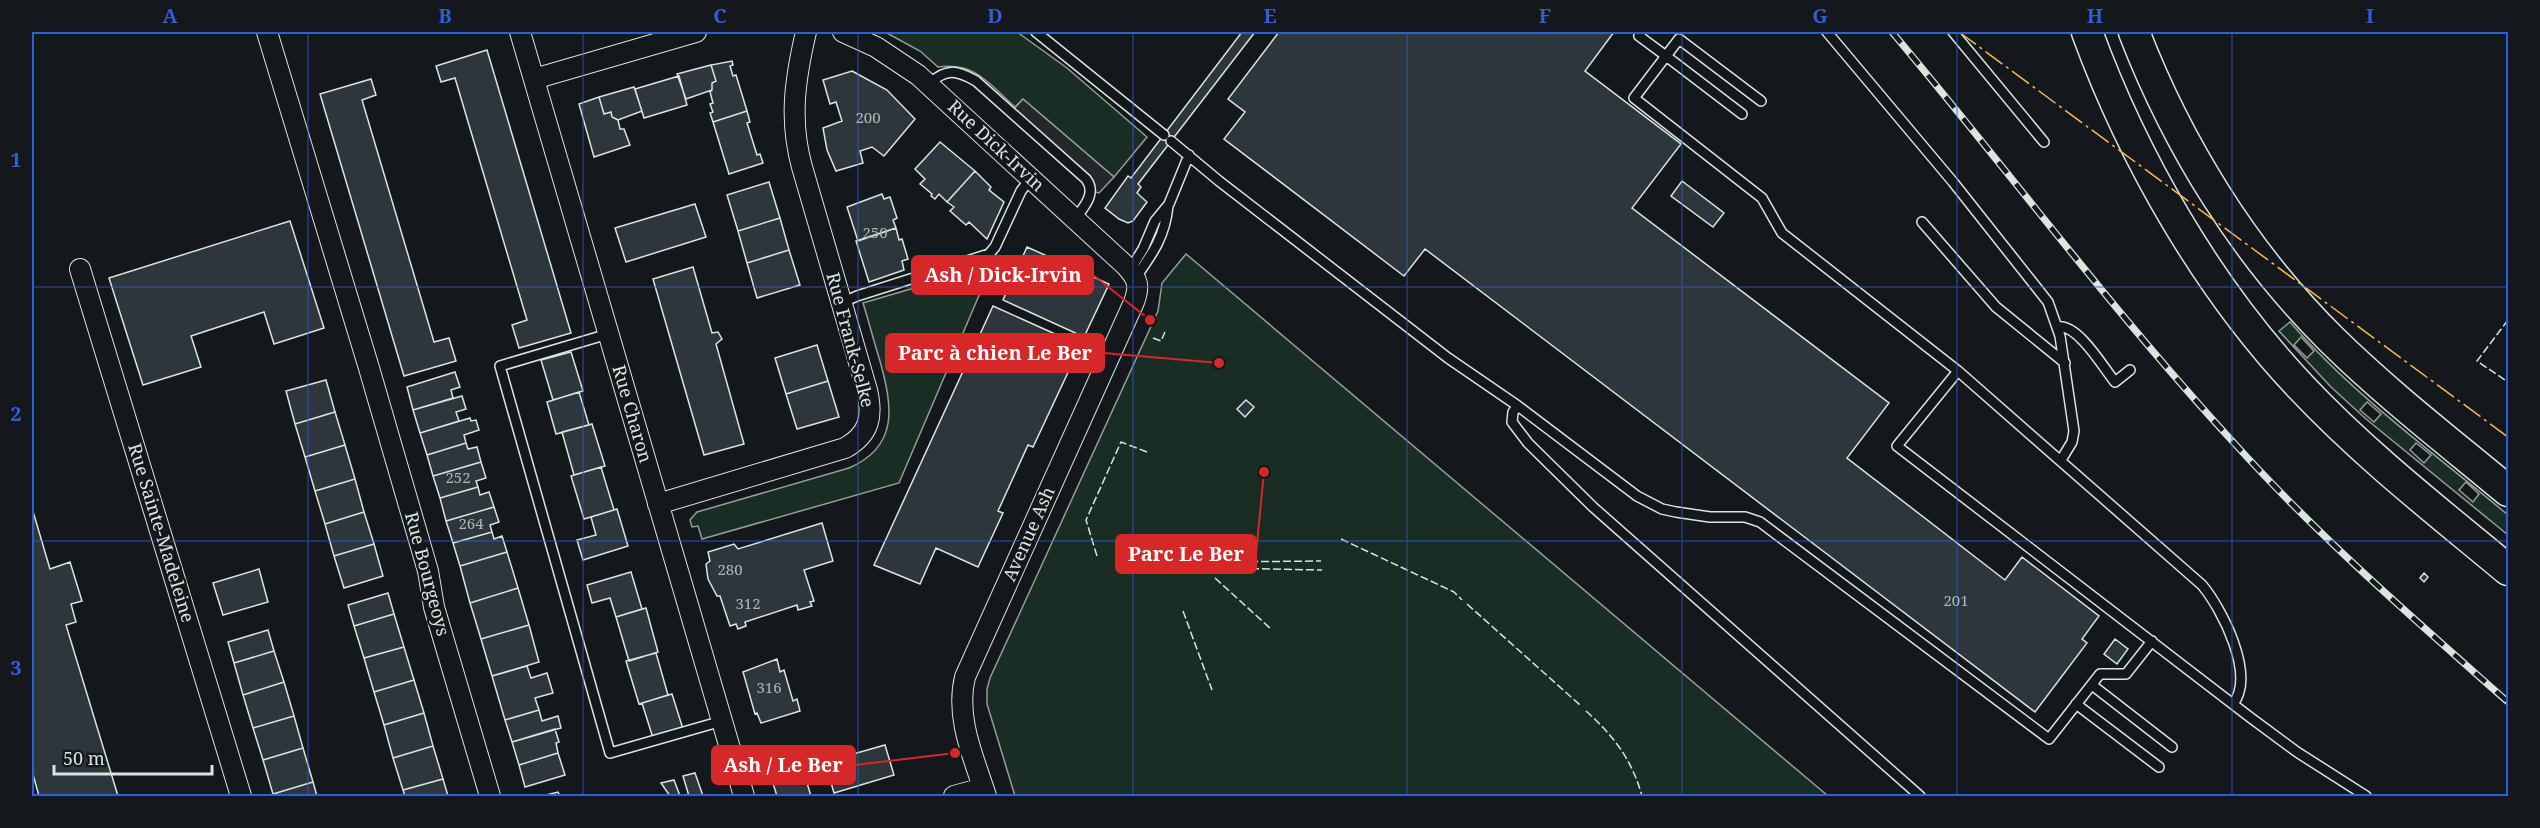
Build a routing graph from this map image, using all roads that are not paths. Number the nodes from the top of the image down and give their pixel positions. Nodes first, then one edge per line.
1 (267, 32) edge
2 (520, 32) edge
3 (696, 32) edge
4 (806, 32) edge
5 (843, 32) edge
6 (1036, 32) edge
7 (1641, 32) edge
8 (1827, 32) edge
9 (1953, 32) edge
10 (2087, 32) edge
11 (2134, 32) edge
12 (1677, 35) edge
13 (1666, 56) junction
14 (534, 79) junction
15 (929, 84) junction
16 (1761, 101) dead end
17 (1742, 114) dead end
18 (2044, 142) dead end
19 (1189, 155) junction
20 (1030, 178) junction
21 (1075, 219) junction
22 (1922, 222) dead end
23 (80, 269) dead end
24 (1133, 274) junction
25 (841, 303) junction
26 (2058, 327) junction
27 (608, 334) junction
28 (2065, 363) junction
29 (1958, 370) junction
30 (2130, 370) dead end
31 (1518, 406) junction
32 (2061, 460) junction
33 (2508, 491) edge
34 (658, 504) junction
35 (2508, 570) edge
36 (2152, 641) junction
37 (2092, 685) junction
38 (2076, 704) junction
39 (2233, 704) junction
40 (722, 721) junction
41 (2172, 747) dead end
42 (2159, 767) dead end
43 (984, 792) edge
44 (241, 796) edge
45 (490, 796) edge
46 (744, 796) edge
47 (954, 796) edge
48 (1920, 796) edge
49 (2366, 796) edge

1 - 45 street, Rue Bourgeoys
2 - 14 street, Rue Charon
3 - 14 street
4 - 25 street, Rue Frank-Selke
5 - 15 street, Rue Dick-Irvin
6 - 19 lane
7 - 13 lane
8 - 26 lane
9 - 18 lane
10 - 35 main road
11 - 33 main road
12 - 13 lane
12 - 16 lane
13 - 17 lane
13 - 29 lane
14 - 27 street, Rue Charon
15 - 20 street, Rue Dick-Irvin
15 - 21 lane
19 - 24 lane
19 - 31 lane
20 - 21 street, Rue Dick-Irvin
20 - 25 lane
21 - 24 street, Rue Dick-Irvin
22 - 28 lane
23 - 44 street, Rue Sainte-Madeleine
24 - 43 street, Avenue Ash
25 - 34 street, Rue Frank-Selke
26 - 28 lane
26 - 30 lane
27 - 34 street, Rue Charon
27 - 40 lane
28 - 32 lane
29 - 32 lane
29 - 36 lane
31 - 38 lane
31 - 48 lane
32 - 39 lane
34 - 40 street, Rue Charon
36 - 37 lane
36 - 39 lane
37 - 38 lane
37 - 41 lane
38 - 42 lane
39 - 49 lane
40 - 46 street, Rue Charon
43 - 47 street

